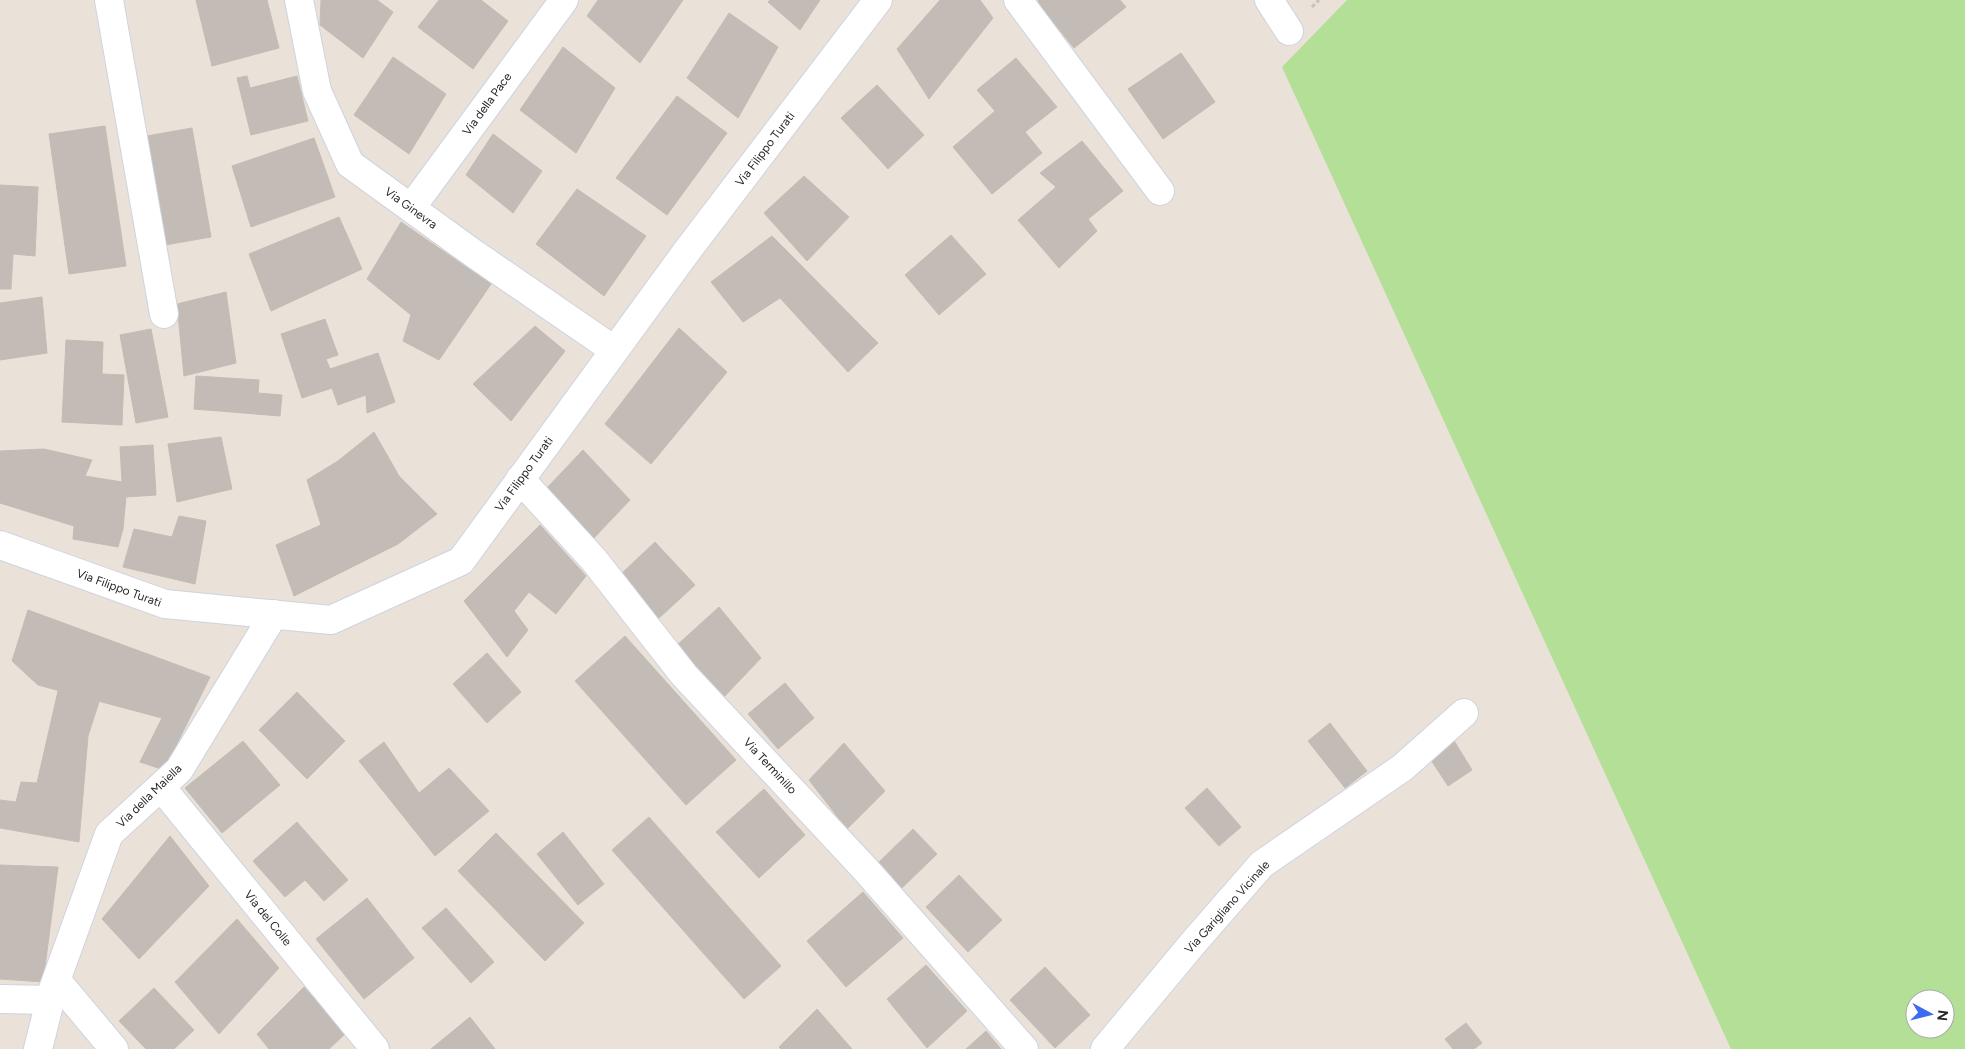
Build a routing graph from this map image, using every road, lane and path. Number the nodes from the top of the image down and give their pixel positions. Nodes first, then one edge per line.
1 (108, 0) edge
2 (299, 0) edge
3 (564, 0) edge
4 (878, 0) edge
5 (1018, 0) edge
6 (1269, 0) edge
7 (1289, 31) dead end
8 (1160, 191) dead end
9 (411, 208) junction
10 (164, 314) dead end
11 (614, 350) junction
12 (520, 479) junction
13 (0, 544) edge
14 (274, 614) junction
15 (1464, 713) dead end
16 (161, 787) junction
17 (54, 991) junction
18 (0, 999) edge
19 (38, 1049) edge
20 (114, 1049) edge
21 (375, 1049) edge
22 (1024, 1049) edge
23 (1105, 1049) edge

1 - 10 street
2 - 9 street, Via Ginevra
3 - 9 street, Via della Pace
4 - 11 street, Via Filippo Turati
5 - 8 street
6 - 7 street
9 - 11 street, Via Ginevra
11 - 12 street, Via Filippo Turati
12 - 14 street, Via Filippo Turati
12 - 22 street, Via Terminillo
13 - 14 street, Via Filippo Turati
14 - 16 street, Via della Maiella
15 - 23 street, Via Garigliano Vicinale
16 - 17 street, Via della Maiella
16 - 21 street, Via del Colle
17 - 18 street
17 - 19 street, Via della Maiella
17 - 20 street

